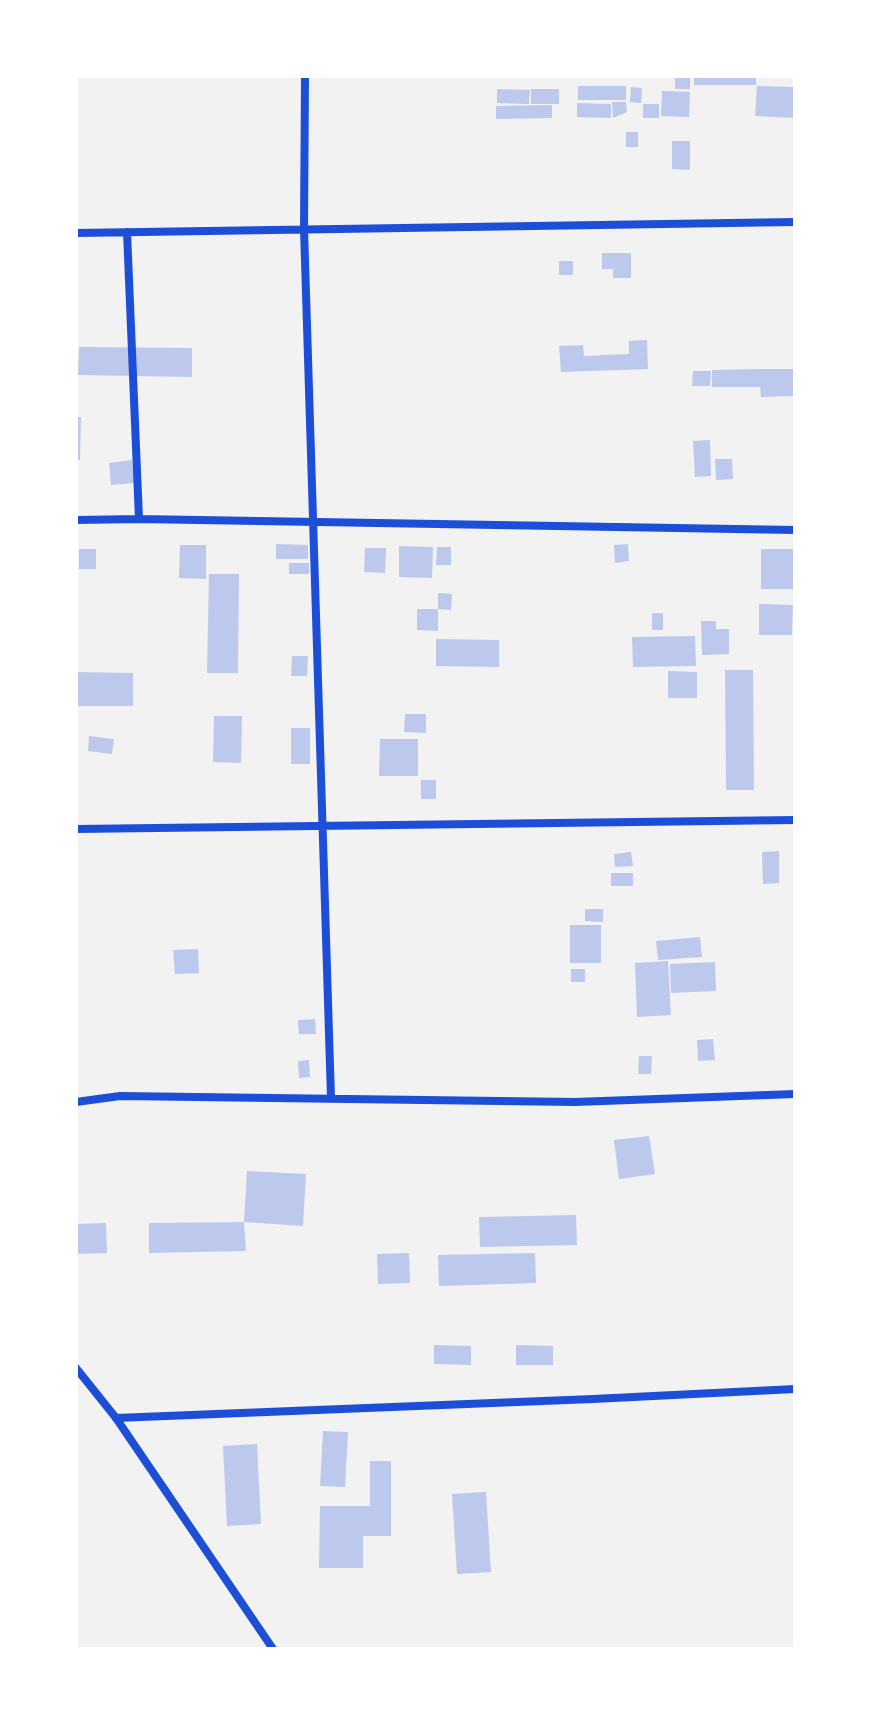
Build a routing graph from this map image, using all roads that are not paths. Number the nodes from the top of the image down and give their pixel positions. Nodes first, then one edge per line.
1 (305, 76) edge
2 (795, 222) edge
3 (304, 229) junction
4 (127, 232) junction
5 (76, 233) edge
6 (139, 519) junction
7 (76, 520) edge
8 (313, 523) junction
9 (795, 530) edge
10 (795, 820) edge
11 (323, 825) junction
12 (76, 829) edge
13 (795, 1094) edge
14 (331, 1098) junction
15 (76, 1102) edge
16 (76, 1368) edge
17 (795, 1389) edge
18 (116, 1418) junction
19 (273, 1649) edge

1 - 3 street
2 - 3 street
3 - 4 street
3 - 8 street
4 - 5 street
4 - 6 street
6 - 7 street
6 - 8 street
8 - 9 street
8 - 11 street
10 - 11 street
11 - 12 street
11 - 14 street
13 - 14 street
14 - 15 street
16 - 18 street
17 - 18 street
18 - 19 street

